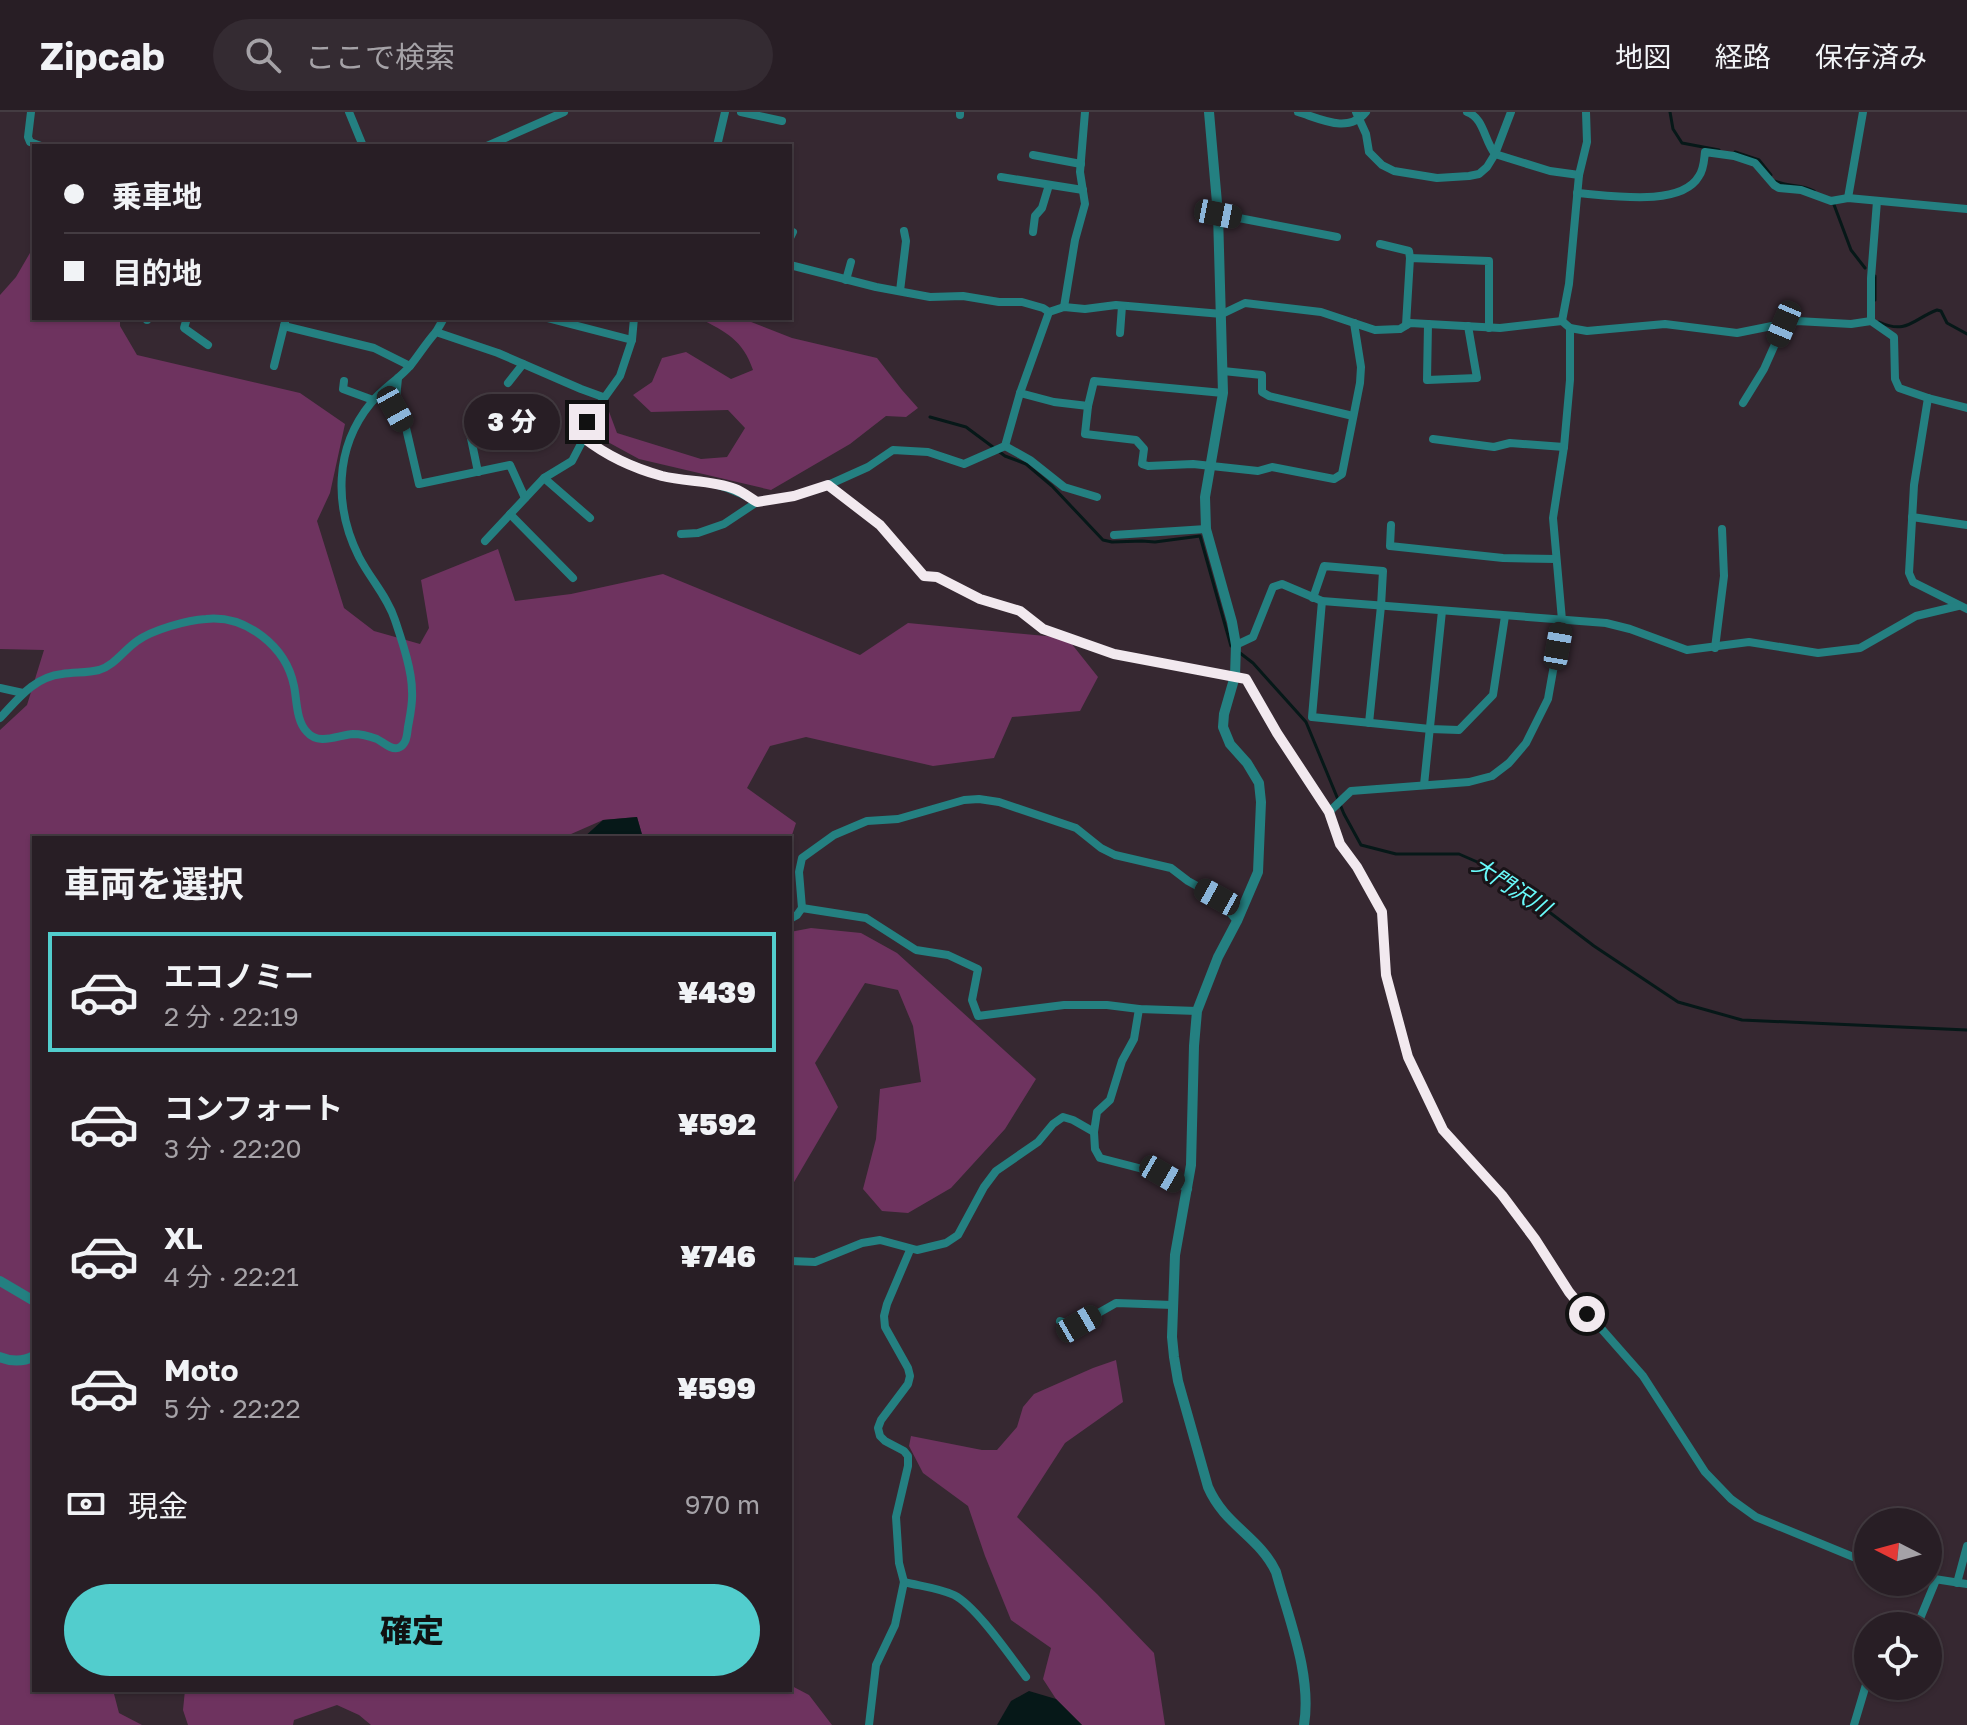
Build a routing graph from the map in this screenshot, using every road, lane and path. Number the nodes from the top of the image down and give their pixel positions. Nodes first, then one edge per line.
1 (31, 112) edge
2 (349, 112) edge
3 (564, 112) edge
4 (725, 112) edge
5 (741, 112) edge
6 (1085, 112) edge
7 (1209, 112) edge
8 (1298, 112) edge
9 (1467, 112) edge
10 (1511, 112) edge
11 (1586, 112) edge
12 (1863, 112) edge
13 (1361, 114) edge
14 (782, 121) dead end
15 (36, 144) edge
16 (362, 144) edge
17 (492, 144) edge
18 (717, 144) edge
19 (1495, 154) junction
20 (1033, 155) dead end
21 (1081, 164) junction
22 (1579, 175) junction
23 (1001, 177) dead end
24 (1049, 185) junction
25 (1083, 190) junction
26 (1577, 193) junction
27 (1848, 198) junction
28 (1877, 201) junction
29 (1967, 209) edge
30 (1218, 214) junction
31 (904, 231) dead end
32 (1033, 232) dead end
33 (1337, 237) dead end
34 (1380, 244) dead end
35 (1410, 258) junction
36 (851, 262) dead end
37 (792, 266) edge
38 (846, 280) junction
39 (900, 291) junction
40 (1122, 306) junction
41 (1064, 307) junction
42 (1049, 312) junction
43 (1222, 314) junction
44 (186, 320) edge
45 (443, 320) edge
46 (555, 320) edge
47 (634, 320) edge
48 (1562, 321) junction
49 (1871, 321) junction
50 (285, 322) edge
51 (1354, 323) junction
52 (1428, 324) junction
53 (1784, 324) junction
54 (1406, 325) junction
55 (1468, 326) junction
56 (1489, 328) junction
57 (1570, 328) junction
58 (436, 332) junction
59 (1120, 333) dead end
60 (632, 340) junction
61 (208, 345) dead end
62 (523, 364) junction
63 (274, 366) dead end
64 (410, 366) junction
65 (1223, 371) junction
66 (398, 378) junction
67 (344, 381) dead end
68 (508, 383) dead end
69 (1020, 393) junction
70 (1223, 393) junction
71 (603, 397) junction
72 (1928, 398) junction
73 (373, 400) junction
74 (1743, 403) dead end
75 (1088, 406) junction
76 (1967, 408) edge
77 (1353, 416) junction
78 (468, 424) dead end
79 (584, 438) junction
80 (1433, 439) dead end
81 (1005, 446) junction
82 (1564, 447) junction
83 (1211, 466) junction
84 (478, 472) junction
85 (544, 478) junction
86 (828, 485) junction
87 (1097, 497) dead end
88 (525, 498) junction
89 (757, 502) junction
90 (510, 514) junction
91 (1912, 517) junction
92 (590, 518) dead end
93 (1391, 525) dead end
94 (1967, 525) edge
95 (1206, 529) junction
96 (1722, 529) dead end
97 (681, 534) dead end
98 (1114, 535) dead end
99 (485, 541) dead end
100 (1556, 559) junction
101 (573, 578) dead end
102 (1317, 600) junction
103 (1381, 606) junction
104 (1963, 608) edge
105 (1442, 611) junction
106 (1505, 616) junction
107 (1562, 620) junction
108 (1236, 645) junction
109 (1715, 648) junction
110 (1235, 676) junction
111 (0, 688) edge
112 (23, 693) junction
113 (0, 718) edge
114 (1369, 723) junction
115 (1430, 729) junction
116 (1424, 785) junction
117 (1329, 812) junction
118 (802, 908) junction
119 (792, 918) edge
120 (1237, 921) junction
121 (1139, 1009) junction
122 (1197, 1011) junction
123 (1094, 1132) junction
124 (1188, 1189) junction
125 (910, 1250) junction
126 (792, 1261) edge
127 (0, 1281) edge
128 (32, 1300) edge
129 (1173, 1305) junction
130 (1060, 1321) dead end
131 (0, 1357) edge
132 (32, 1357) edge
133 (1967, 1546) edge
134 (1854, 1557) edge
135 (1942, 1580) edge
136 (904, 1582) junction
137 (1962, 1583) edge
138 (1026, 1677) dead end
139 (1861, 1700) edge
140 (869, 1725) edge
141 (1304, 1725) edge
142 (1854, 1725) edge

1 - 15 street
2 - 16 street
3 - 17 street
4 - 18 street
5 - 14 street
6 - 21 street
7 - 30 street
8 - 13 street
9 - 19 street
10 - 19 street
11 - 22 street
12 - 27 street
13 - 19 street
19 - 22 street
20 - 21 street
21 - 25 street
22 - 26 street
23 - 24 street
24 - 25 street
24 - 32 street
25 - 41 street
26 - 27 street
26 - 48 street
27 - 28 street
28 - 29 street
28 - 49 street
30 - 33 street
30 - 43 street
31 - 39 street
34 - 35 street
35 - 54 street
35 - 56 street
36 - 38 street
37 - 38 street
38 - 39 street
39 - 42 street
40 - 41 street
40 - 43 street
40 - 59 street
41 - 42 street
42 - 69 street
43 - 51 street
43 - 65 street
44 - 61 street
45 - 58 street
46 - 60 street
47 - 60 street
48 - 56 street
48 - 57 street
49 - 53 street
49 - 72 street
50 - 63 street
50 - 64 street
51 - 54 street
51 - 77 street
52 - 54 street
52 - 55 street
52 - 55 street
53 - 57 street
53 - 74 street
55 - 56 street
57 - 82 street
58 - 62 street
58 - 64 street
60 - 71 street
62 - 68 street
62 - 71 street
64 - 66 street
65 - 70 street
65 - 77 street
66 - 73 street
66 - 84 street
67 - 73 street
69 - 75 street
69 - 81 street
70 - 75 street
70 - 83 street
71 - 79 street
72 - 76 street
72 - 91 street
73 - 112 street
75 - 83 street
77 - 83 street
78 - 84 street
79 - 85 street
79 - 89 street
80 - 82 street
81 - 86 street
81 - 87 street
82 - 100 street
83 - 95 street
84 - 88 street
85 - 88 street
85 - 92 street
86 - 89 street
86 - 110 street
88 - 90 street
89 - 97 street
90 - 99 street
90 - 101 street
91 - 94 street
91 - 104 street
93 - 100 street
95 - 98 street
95 - 108 street
96 - 109 street
100 - 107 street
102 - 103 street
102 - 103 street
102 - 108 street
102 - 114 street
103 - 105 street
103 - 114 street
104 - 109 street
105 - 106 street
105 - 115 street
106 - 107 street
106 - 115 street
107 - 109 street
107 - 116 street
108 - 110 street
110 - 117 street
110 - 120 street
111 - 112 street
112 - 113 street
114 - 115 street
115 - 116 street
116 - 117 street
117 - 134 street
118 - 119 street
118 - 120 street
118 - 121 street
120 - 122 street
121 - 122 street
121 - 123 street
122 - 124 street
123 - 124 street
123 - 125 street
124 - 129 street
125 - 126 street
125 - 136 street
127 - 128 street
129 - 130 street
129 - 141 street
131 - 132 street
133 - 137 street
135 - 137 street
136 - 138 street
136 - 140 street
139 - 142 street

